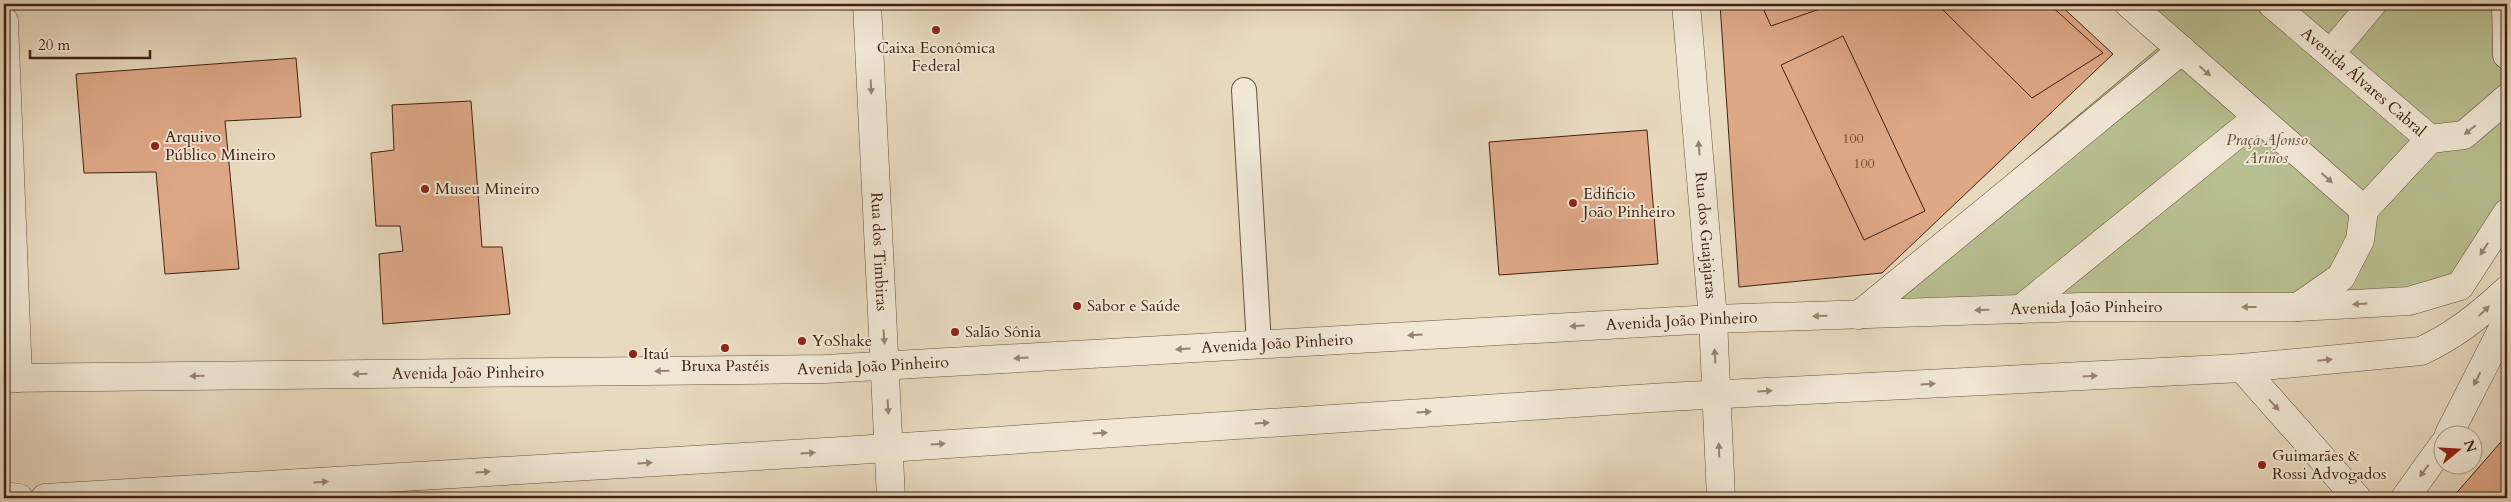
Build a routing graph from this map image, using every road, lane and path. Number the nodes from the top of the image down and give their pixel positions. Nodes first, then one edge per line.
1 (867, 4) edge
2 (1686, 4) edge
3 (2129, 4) edge
4 (2272, 4) edge
5 (2372, 4) edge
6 (2506, 4) edge
7 (4, 22) edge
8 (2182, 50) junction
9 (2331, 53) junction
10 (2507, 56) edge
11 (1244, 90) dead end
12 (2507, 98) edge
13 (2258, 117) junction
14 (2430, 139) junction
15 (2364, 210) junction
16 (2507, 213) edge
17 (2507, 290) edge
18 (2298, 307) junction
19 (2021, 309) junction
20 (1859, 315) junction
21 (1713, 319) junction
22 (2507, 320) edge
23 (2444, 340) junction
24 (1259, 344) junction
25 (2500, 352) edge
26 (886, 366) junction
27 (2242, 368) junction
28 (11, 378) edge
29 (1717, 394) junction
30 (2455, 424) edge
31 (889, 447) junction
32 (2434, 458) edge
33 (4, 496) edge
34 (18, 498) edge
35 (45, 498) edge
36 (891, 498) edge
37 (1721, 498) edge
38 (2357, 498) edge
39 (2404, 498) edge

1 -> 26 street, Rua dos Timbiras
21 -> 2 street, Rua dos Guajajaras
3 - 8 street
4 - 9 street, Avenida Álvares Cabral
5 - 9 street
6 - 10 street
7 - 28 street
8 -> 13 street
8 - 20 street
9 - 14 street, Avenida Álvares Cabral
11 - 24 lane
12 -> 14 street, Avenida Álvares Cabral
13 -> 15 street
13 - 19 street
14 - 15 street
15 - 18 street
16 -> 18 street, Avenida João Pinheiro
23 -> 17 street
18 -> 19 street, Avenida João Pinheiro
19 -> 20 street, Avenida João Pinheiro
20 -> 21 street, Avenida João Pinheiro
21 -> 24 street, Avenida João Pinheiro
29 -> 21 street, Rua dos Guajajaras
22 - 25 street
23 - 25 street
27 -> 23 street
24 -> 26 street, Avenida João Pinheiro
25 -> 30 street
26 -> 28 street, Avenida João Pinheiro
26 -> 31 street, Rua dos Timbiras
29 -> 27 street
27 -> 38 street
31 -> 29 street
37 -> 29 street, Rua dos Guajajaras
35 -> 31 street
31 - 36 street, Rua dos Timbiras
32 -> 39 street
33 - 34 street

